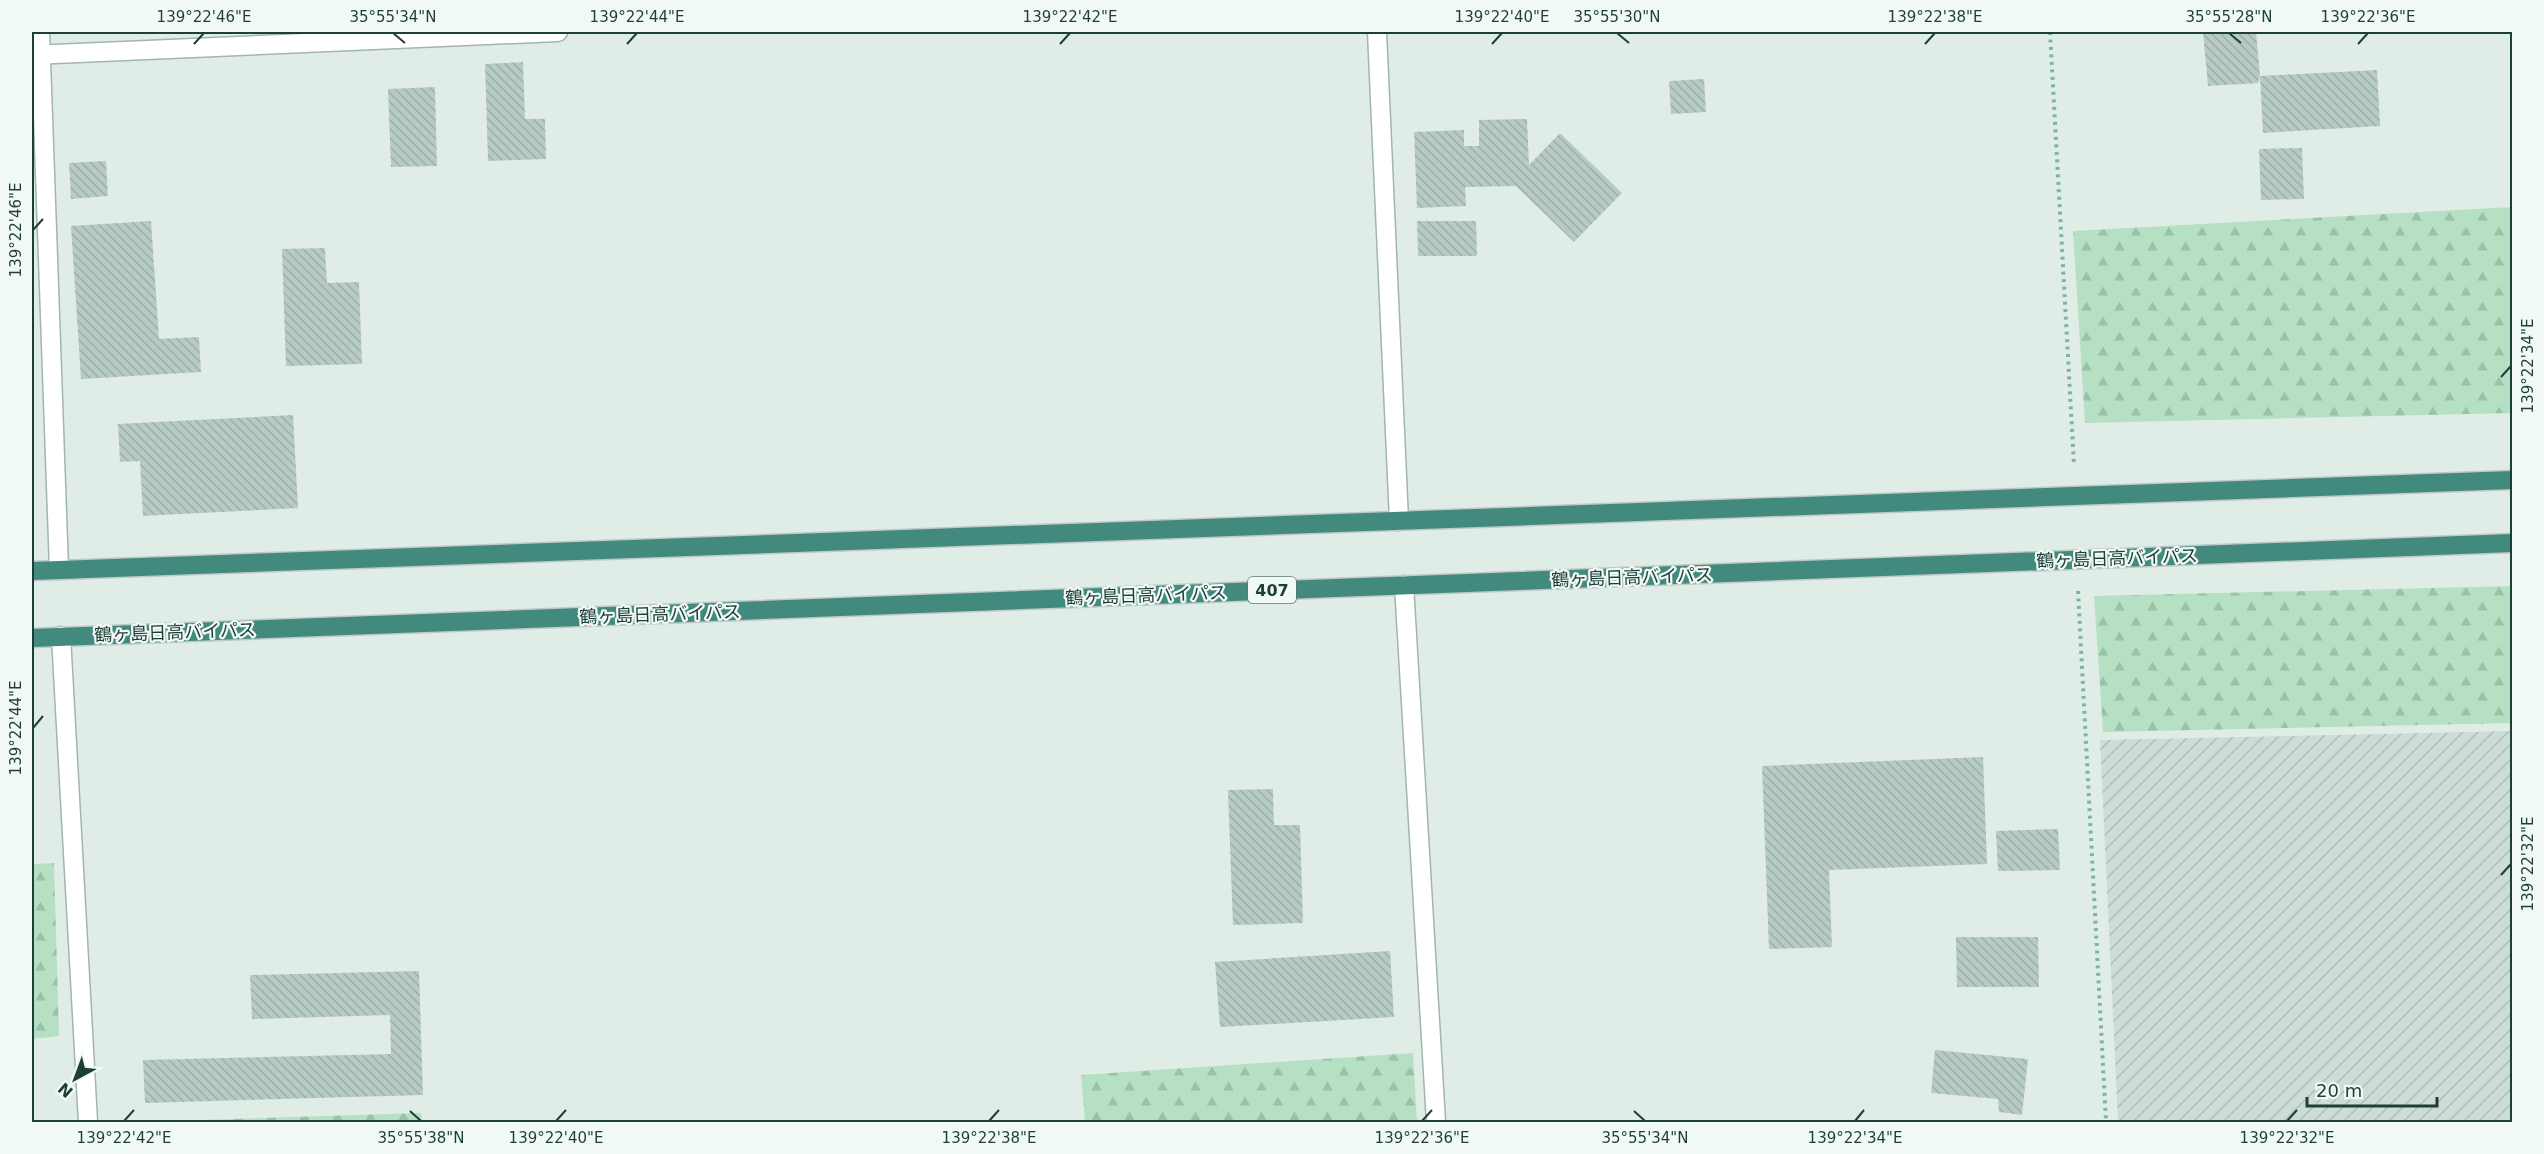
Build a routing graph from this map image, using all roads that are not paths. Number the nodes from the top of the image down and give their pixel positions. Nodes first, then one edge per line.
1 (40, 32) edge
2 (558, 32) edge
3 (1377, 32) edge
4 (37, 55) edge
5 (2512, 480) edge
6 (1399, 521) junction
7 (2512, 543) edge
8 (59, 570) junction
9 (32, 571) edge
10 (1404, 585) junction
11 (61, 636) junction
12 (32, 638) edge
13 (88, 1122) edge
14 (1436, 1122) edge

1 - 4 street
2 - 4 street
3 - 6 street
4 - 8 street
5 - 6 highway
6 - 8 highway
7 - 10 highway, 鶴ヶ島日高バイパス / 407
8 - 9 highway
10 - 11 highway, 鶴ヶ島日高バイパス / 407
10 - 14 street
11 - 12 highway, 鶴ヶ島日高バイパス / 407
11 - 13 street

